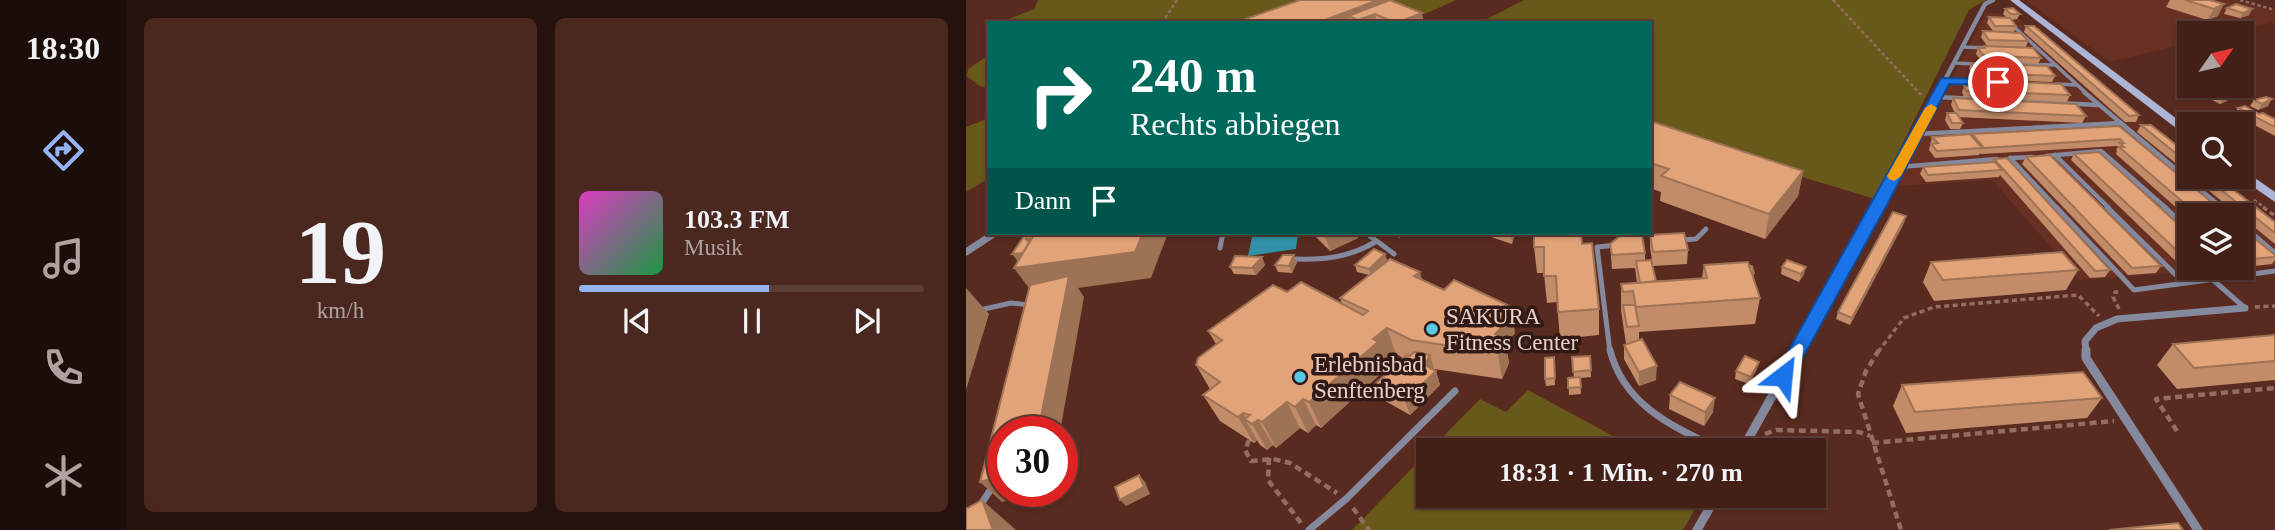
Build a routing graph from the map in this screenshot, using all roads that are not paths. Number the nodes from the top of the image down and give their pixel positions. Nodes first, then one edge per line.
1 (1993, 0) edge
2 (2014, 0) edge
3 (2007, 20) edge
4 (1970, 32) junction
5 (1983, 32) edge
6 (2009, 33) edge
7 (2022, 34) junction
8 (1962, 47) junction
9 (2000, 48) edge
10 (2025, 48) edge
11 (2038, 48) junction
12 (1954, 63) junction
13 (1979, 64) edge
14 (2005, 64) edge
15 (2056, 65) junction
16 (1945, 80) junction
17 (1984, 82) edge
18 (2051, 84) edge
19 (2077, 85) junction
20 (1937, 97) junction
21 (2099, 105) junction
22 (2120, 123) junction
23 (2177, 124) edge
24 (1917, 134) junction
25 (2055, 155) junction
26 (2010, 158) junction
27 (1899, 167) junction
28 (2254, 182) edge
29 (2275, 198) edge
30 (2216, 203) edge
31 (2177, 218) edge
32 (1706, 229) dead end
33 (992, 235) edge
34 (1223, 235) edge
35 (1368, 235) edge
36 (2254, 235) edge
37 (1671, 241) edge
38 (1375, 242) junction
39 (1622, 245) edge
40 (1220, 248) dead end
41 (966, 252) edge
42 (2275, 253) edge
43 (1394, 254) dead end
44 (1296, 258) edge
45 (2275, 271) edge
46 (2254, 274) edge
47 (2205, 280) edge
48 (2213, 280) edge
49 (2184, 283) junction
50 (2134, 290) joint
51 (2245, 308) joint
52 (966, 313) edge
53 (1033, 318) edge
54 (1455, 391) dead end
55 (1699, 438) edge
56 (1749, 438) edge
57 (987, 495) edge
58 (1710, 508) edge
59 (972, 514) edge
60 (1308, 530) edge
61 (1697, 530) edge
62 (2198, 530) edge

1 - 4 street
2 - 23 main road
3 - 7 lane
4 - 5 lane
4 - 8 street
6 - 7 lane
7 - 11 lane
8 - 9 lane
8 - 12 street
10 - 11 lane
11 - 15 lane
12 - 13 lane
12 - 16 street
14 - 15 lane
15 - 19 lane
16 - 17 lane
16 - 20 street
18 - 19 lane
19 - 21 lane
20 - 21 lane
20 - 24 street
21 - 22 lane
22 - 24 lane
22 - 30 lane
24 - 27 street
25 - 26 lane
25 - 31 lane
25 - 49 lane
26 - 27 lane
26 - 50 lane
27 - 56 street
28 - 29 main road
32 - 37 lane
33 - 41 street
34 - 40 lane
35 - 38 lane
36 - 42 lane
38 - 43 lane
38 - 44 lane
39 - 55 lane
45 - 46 lane
47 - 49 lane
48 - 51 lane
49 - 50 lane
51 - 62 street
52 - 53 lane
54 - 60 lane
57 - 59 lane
58 - 61 street

